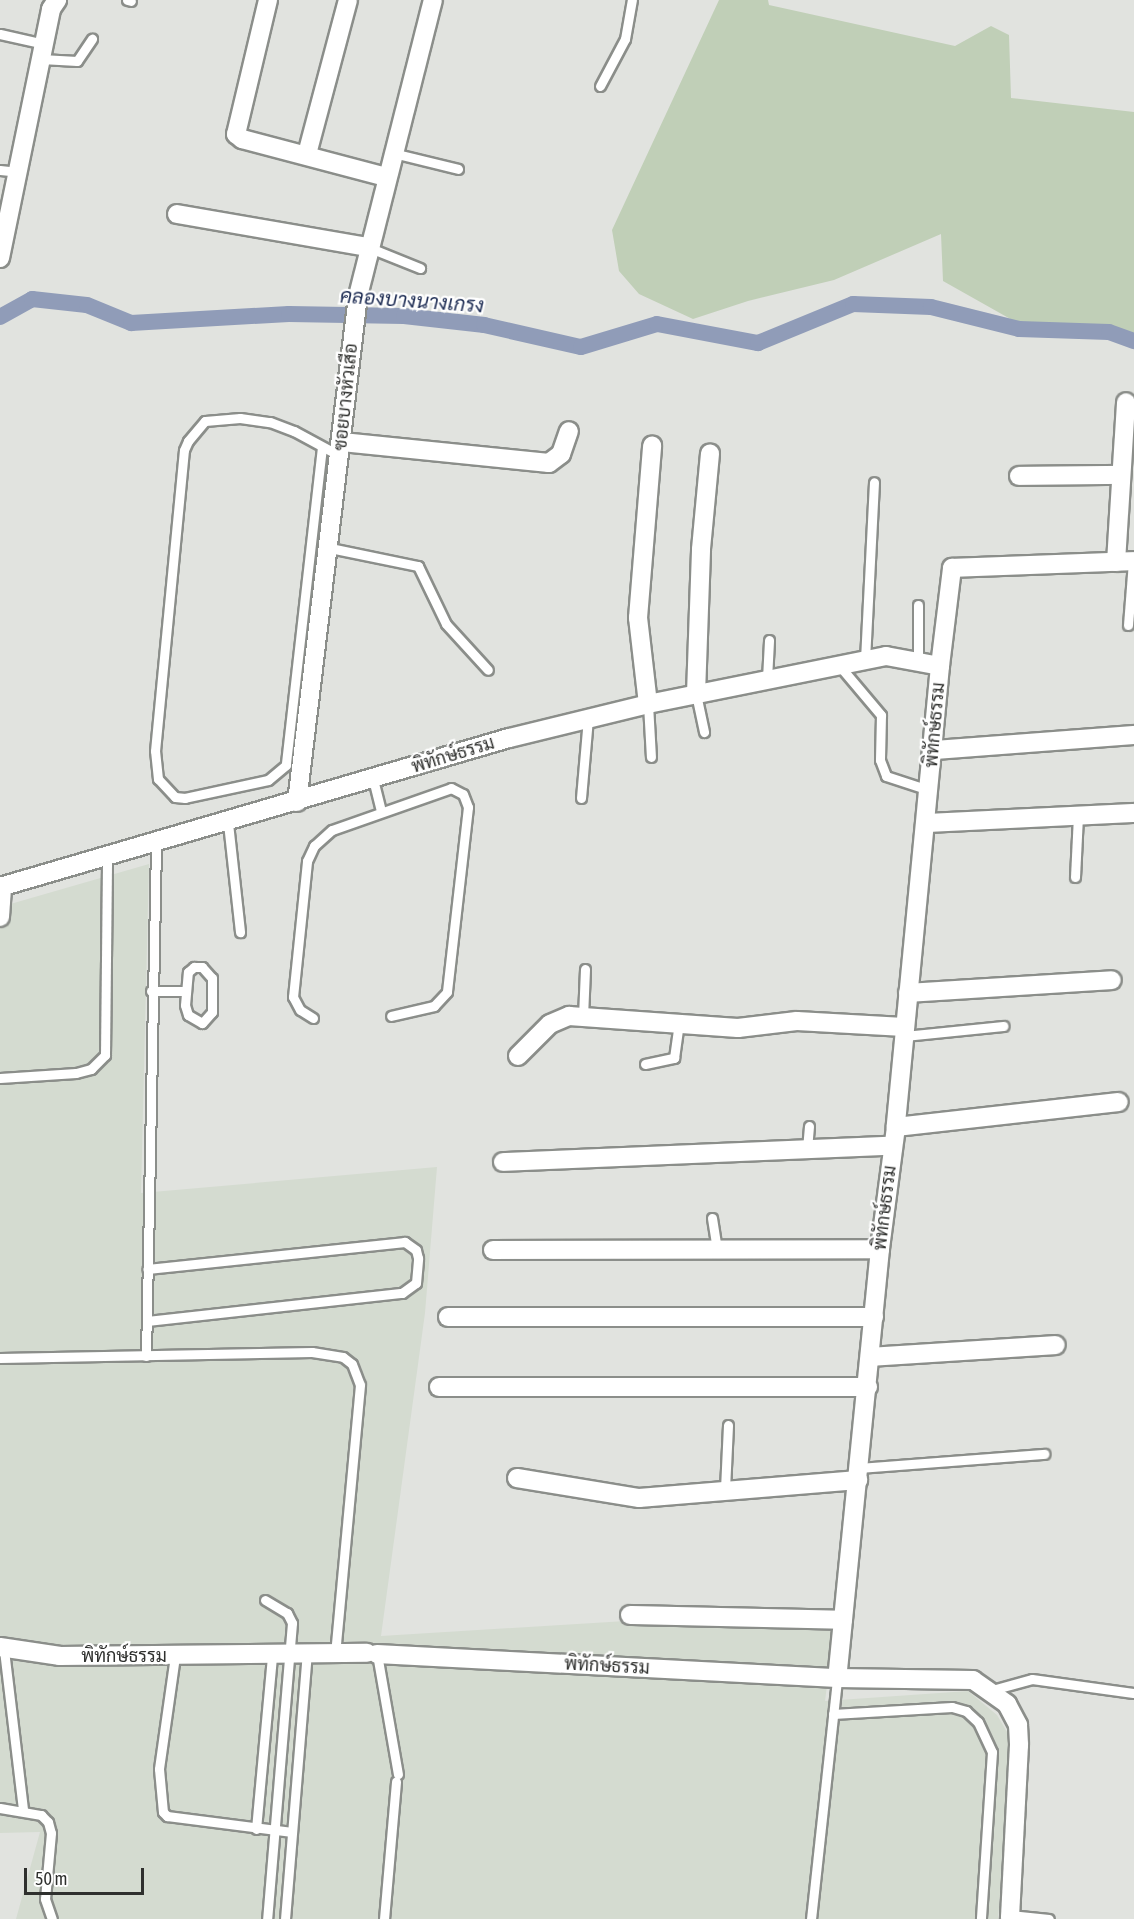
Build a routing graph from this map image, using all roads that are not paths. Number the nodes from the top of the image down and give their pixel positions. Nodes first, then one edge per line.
1 (57, 0) edge
2 (268, 0) edge
3 (348, 0) edge
4 (433, 0) edge
5 (633, 0) edge
6 (0, 33) edge
7 (92, 39) dead end
8 (43, 52) junction
9 (600, 86) dead end
10 (392, 153) junction
11 (307, 154) junction
12 (458, 169) dead end
13 (9, 171) edge
14 (386, 177) junction
15 (177, 214) dead end
16 (368, 247) junction
17 (0, 258) edge
18 (420, 268) dead end
19 (1126, 402) dead end
20 (569, 431) dead end
21 (652, 446) dead end
22 (322, 447) junction
23 (341, 449) junction
24 (710, 453) dead end
25 (1120, 475) junction
26 (1019, 476) dead end
27 (873, 482) dead end
28 (330, 548) junction
29 (1128, 562) edge
30 (918, 605) dead end
31 (1128, 625) dead end
32 (769, 640) dead end
33 (865, 660) junction
34 (918, 661) junction
35 (838, 664) junction
36 (940, 666) junction
37 (488, 670) dead end
38 (767, 679) junction
39 (696, 694) junction
40 (648, 704) junction
41 (588, 718) junction
42 (704, 732) dead end
43 (1134, 735) edge
44 (934, 750) junction
45 (651, 757) dead end
46 (373, 779) junction
47 (929, 790) junction
48 (581, 798) dead end
49 (297, 802) junction
50 (381, 811) junction
51 (1134, 813) edge
52 (1078, 816) junction
53 (228, 823) junction
54 (926, 823) junction
55 (156, 843) junction
56 (107, 857) junction
57 (1075, 877) dead end
58 (1, 887) edge
59 (0, 917) edge
60 (240, 932) dead end
61 (585, 969) dead end
62 (1112, 980) dead end
63 (151, 991) junction
64 (184, 991) junction
65 (908, 993) junction
66 (391, 1016) dead end
67 (583, 1017) junction
68 (313, 1018) dead end
69 (679, 1024) junction
70 (1003, 1026) dead end
71 (904, 1032) junction
72 (518, 1056) dead end
73 (645, 1064) dead end
74 (0, 1078) edge
75 (1119, 1102) dead end
76 (809, 1126) dead end
77 (896, 1127) junction
78 (892, 1146) junction
79 (807, 1149) junction
80 (503, 1162) dead end
81 (712, 1218) dead end
82 (880, 1249) junction
83 (493, 1250) dead end
84 (717, 1250) junction
85 (147, 1269) junction
86 (448, 1317) dead end
87 (874, 1317) junction
88 (147, 1321) junction
89 (1056, 1345) dead end
90 (146, 1356) junction
91 (870, 1357) junction
92 (0, 1358) edge
93 (439, 1387) dead end
94 (868, 1387) junction
95 (728, 1425) dead end
96 (1044, 1454) dead end
97 (859, 1474) junction
98 (517, 1478) dead end
99 (725, 1489) junction
100 (264, 1600) dead end
101 (630, 1616) dead end
102 (843, 1620) junction
103 (2, 1649) edge
104 (335, 1653) junction
105 (299, 1654) junction
106 (372, 1654) junction
107 (272, 1655) junction
108 (174, 1656) junction
109 (837, 1678) junction
110 (992, 1690) junction
111 (1133, 1693) edge
112 (833, 1714) junction
113 (0, 1808) edge
114 (23, 1810) junction
115 (256, 1828) junction
116 (275, 1831) junction
117 (292, 1832) junction
118 (1010, 1917) edge
119 (52, 1919) edge
120 (267, 1919) edge
121 (285, 1919) edge
122 (384, 1919) edge
123 (812, 1919) edge
124 (981, 1919) edge
125 (1049, 1919) edge

1 - 8 street
2 - 11 street
3 - 11 street
4 - 10 street, ซอยบางหัวเสือ
5 - 9 lane
6 - 8 lane
7 - 8 lane
8 - 13 street
10 - 12 lane
10 - 14 street, ซอยบางหัวเสือ
11 - 14 street
13 - 17 street
14 - 16 street, ซอยบางหัวเสือ
15 - 16 street
16 - 18 lane
16 - 23 street, ซอยบางหัวเสือ
19 - 25 street
20 - 23 street
21 - 40 street
22 - 22 lane
22 - 23 lane
23 - 28 street, ซอยบางหัวเสือ
24 - 39 street
25 - 26 street
25 - 29 street
27 - 33 lane
28 - 37 lane
28 - 49 street, ซอยบางหัวเสือ
29 - 31 lane
29 - 36 street
30 - 34 lane
32 - 38 lane
33 - 34 street, พิทักษ์ธรรม
33 - 35 street, พิทักษ์ธรรม
34 - 36 street, พิทักษ์ธรรม
35 - 38 street, พิทักษ์ธรรม
35 - 47 lane
36 - 44 street, พิทักษ์ธรรม
38 - 39 street, พิทักษ์ธรรม
39 - 40 street, พิทักษ์ธรรม
39 - 42 lane
40 - 41 street, พิทักษ์ธรรม
40 - 45 lane
41 - 46 street, พิทักษ์ธรรม
41 - 48 lane
43 - 44 street
44 - 47 street, พิทักษ์ธรรม
46 - 49 street, พิทักษ์ธรรม
46 - 50 lane
47 - 54 street, พิทักษ์ธรรม
49 - 53 street, พิทักษ์ธรรม
50 - 66 lane
50 - 68 lane
51 - 52 street
52 - 54 street
52 - 57 lane
53 - 55 street, พิทักษ์ธรรม
53 - 60 lane
54 - 65 street, พิทักษ์ธรรม
55 - 56 street, พิทักษ์ธรรม
55 - 63 lane
56 - 58 street, พิทักษ์ธรรม
56 - 74 lane
58 - 59 street
61 - 67 lane
62 - 65 street
63 - 64 lane
63 - 85 lane
64 - 64 lane
65 - 71 street, พิทักษ์ธรรม
67 - 69 street
67 - 72 street
69 - 71 street
69 - 73 lane
70 - 71 lane
71 - 77 street, พิทักษ์ธรรม
75 - 77 street
76 - 79 lane
77 - 78 street, พิทักษ์ธรรม
78 - 79 street
78 - 82 street, พิทักษ์ธรรม
79 - 80 street
81 - 84 lane
82 - 84 street
82 - 87 street, พิทักษ์ธรรม
83 - 84 street
85 - 88 lane
85 - 88 lane
86 - 87 street
87 - 91 street, พิทักษ์ธรรม
88 - 90 lane
89 - 91 street
90 - 92 lane
90 - 104 lane
91 - 94 street, พิทักษ์ธรรม
93 - 94 street
94 - 97 street, พิทักษ์ธรรม
95 - 99 lane
96 - 97 lane
97 - 99 street
97 - 102 street, พิทักษ์ธรรม
98 - 99 street
100 - 105 lane
101 - 102 street
102 - 109 street, พิทักษ์ธรรม
103 - 108 street, พิทักษ์ธรรม
103 - 114 lane
104 - 105 street, พิทักษ์ธรรม
104 - 106 street, พิทักษ์ธรรม
105 - 107 street, พิทักษ์ธรรม
105 - 116 lane
105 - 117 lane
106 - 109 street, พิทักษ์ธรรม
106 - 122 lane
107 - 108 street, พิทักษ์ธรรม
107 - 115 lane
108 - 115 lane
109 - 110 street, พิทักษ์ธรรม
109 - 112 lane
110 - 111 lane
110 - 118 street, พิทักษ์ธรรม
112 - 123 lane
112 - 124 lane
113 - 114 lane
114 - 119 lane
115 - 116 lane
116 - 117 lane
116 - 120 lane
117 - 121 lane
118 - 125 lane

